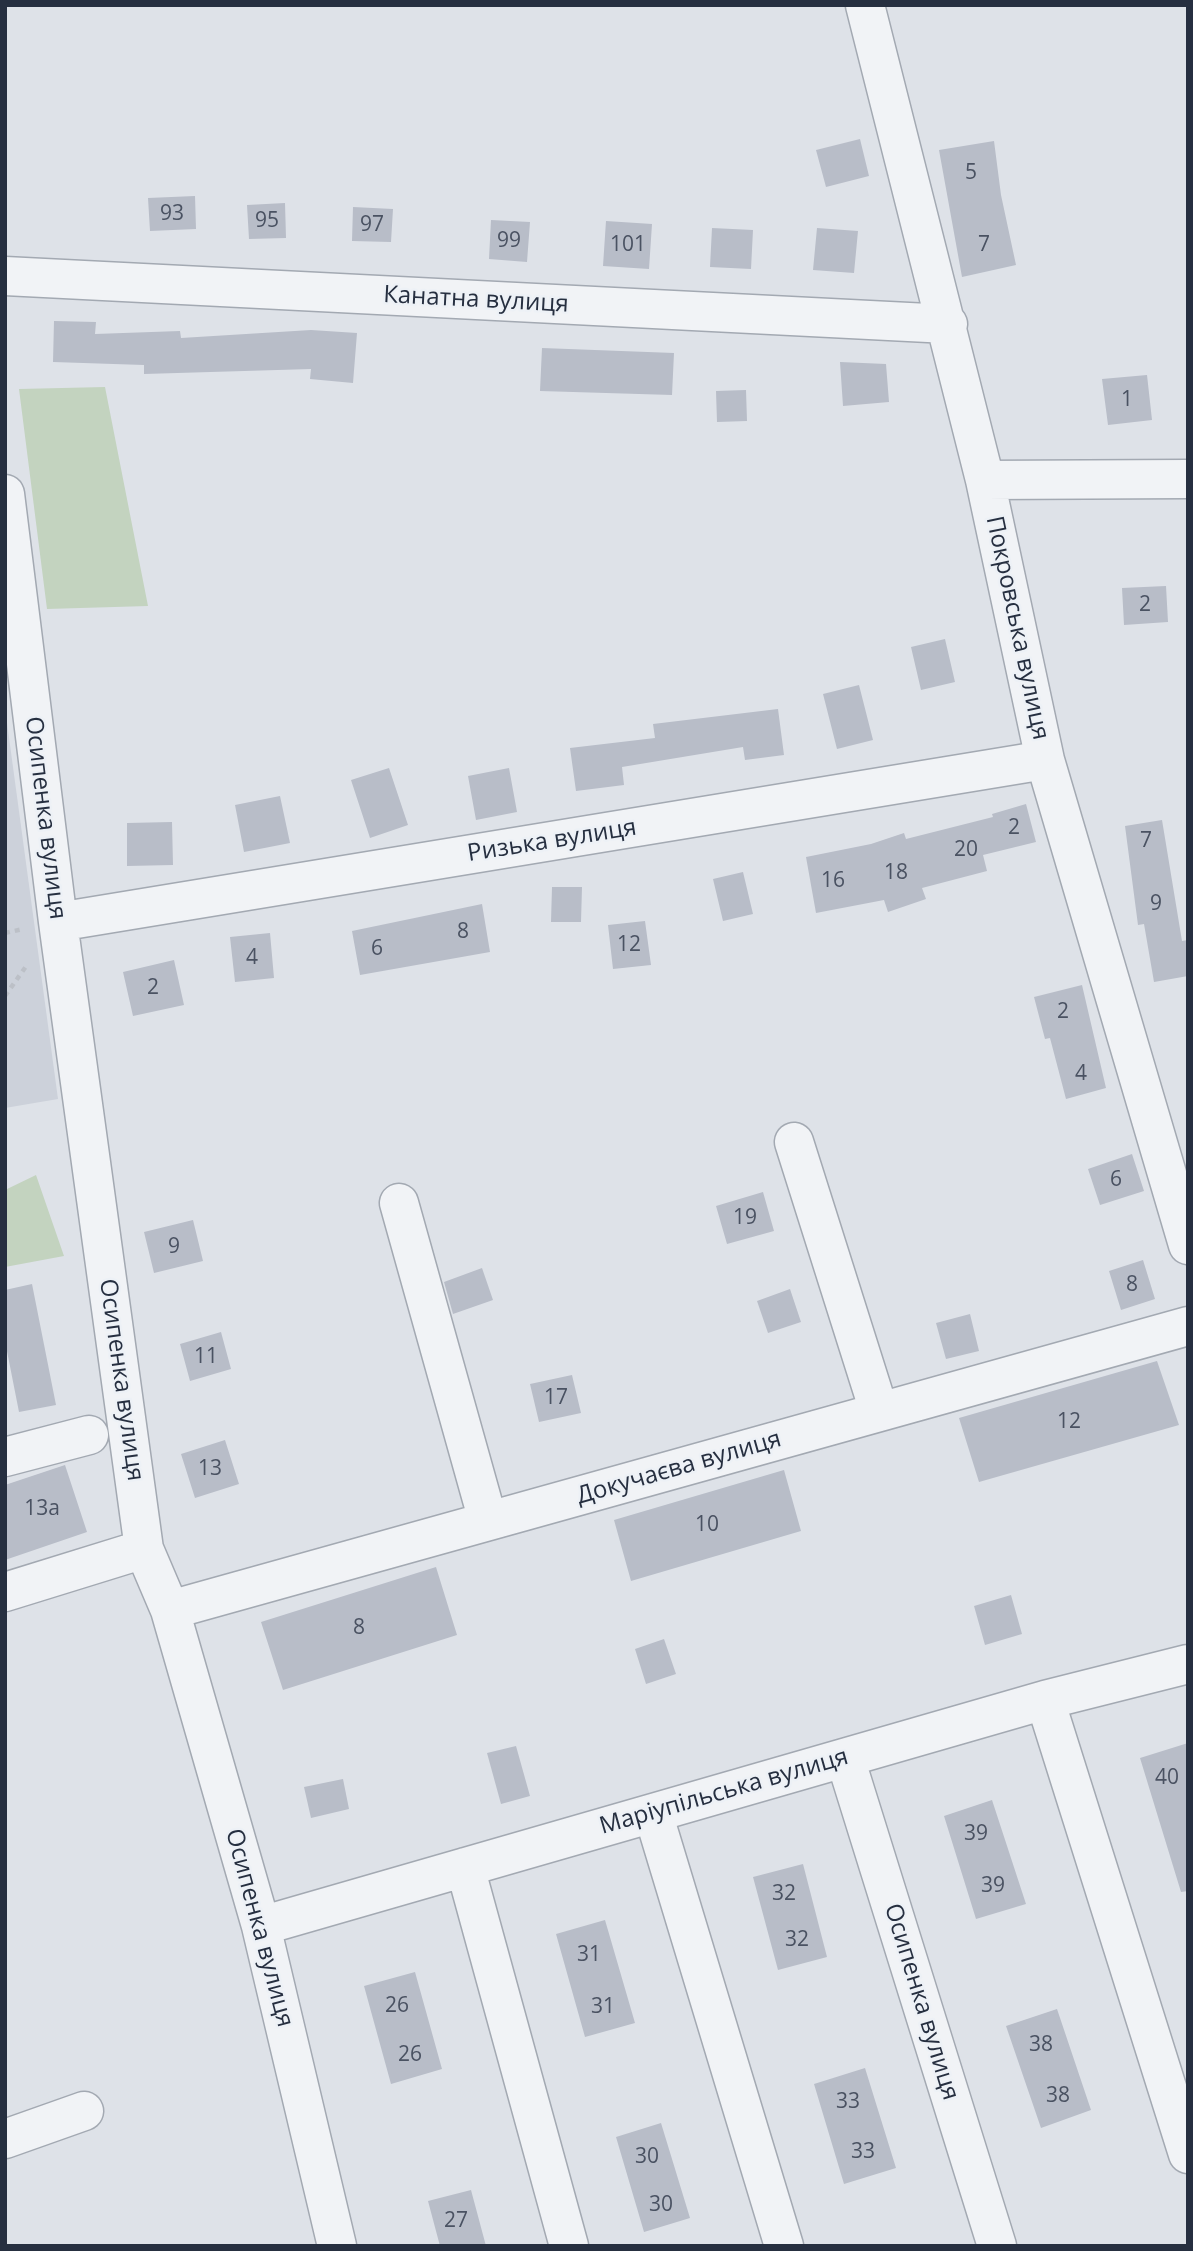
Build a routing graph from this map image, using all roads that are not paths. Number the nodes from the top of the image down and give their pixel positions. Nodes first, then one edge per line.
1 (865, 5) edge
2 (5, 276) edge
3 (948, 324) junction
4 (1188, 479) edge
5 (985, 480) junction
6 (5, 494) edge
7 (1045, 760) junction
8 (58, 922) junction
9 (794, 1142) dead end
10 (399, 1203) dead end
11 (1188, 1245) edge
12 (1188, 1326) edge
13 (880, 1412) junction
14 (89, 1435) dead end
15 (5, 1457) edge
16 (488, 1521) junction
17 (144, 1549) junction
18 (5, 1592) edge
19 (170, 1610) junction
20 (1188, 1664) edge
21 (1045, 1700) junction
22 (845, 1758) junction
23 (653, 1813) junction
24 (465, 1867) junction
25 (261, 1926) junction
26 (84, 2111) dead end
27 (5, 2139) edge
28 (1188, 2154) edge
29 (337, 2246) edge
30 (569, 2246) edge
31 (784, 2246) edge
32 (997, 2246) edge

1 - 3 street, Покровська вулиця
2 - 3 street, Канатна вулиця
3 - 5 street, Покровська вулиця
4 - 5 street
5 - 7 street, Покровська вулиця
6 - 8 street, Осипенка вулиця
7 - 8 street, Ризька вулиця
7 - 11 street, Покровська вулиця
8 - 17 street, Осипенка вулиця
9 - 13 street
10 - 16 street
12 - 13 street, Докучаєва вулиця
13 - 16 street, Докучаєва вулиця
14 - 15 street
16 - 19 street, Докучаєва вулиця
17 - 18 street
17 - 19 street, Осипенка вулиця
19 - 25 street, Осипенка вулиця
20 - 21 street, Маріупільська вулиця
21 - 22 street, Маріупільська вулиця
21 - 28 street
22 - 23 street, Маріупільська вулиця
22 - 32 street, Осипенка вулиця
23 - 24 street, Маріупільська вулиця
23 - 31 street
24 - 25 street, Маріупільська вулиця
24 - 30 street
25 - 29 street, Осипенка вулиця
26 - 27 street

